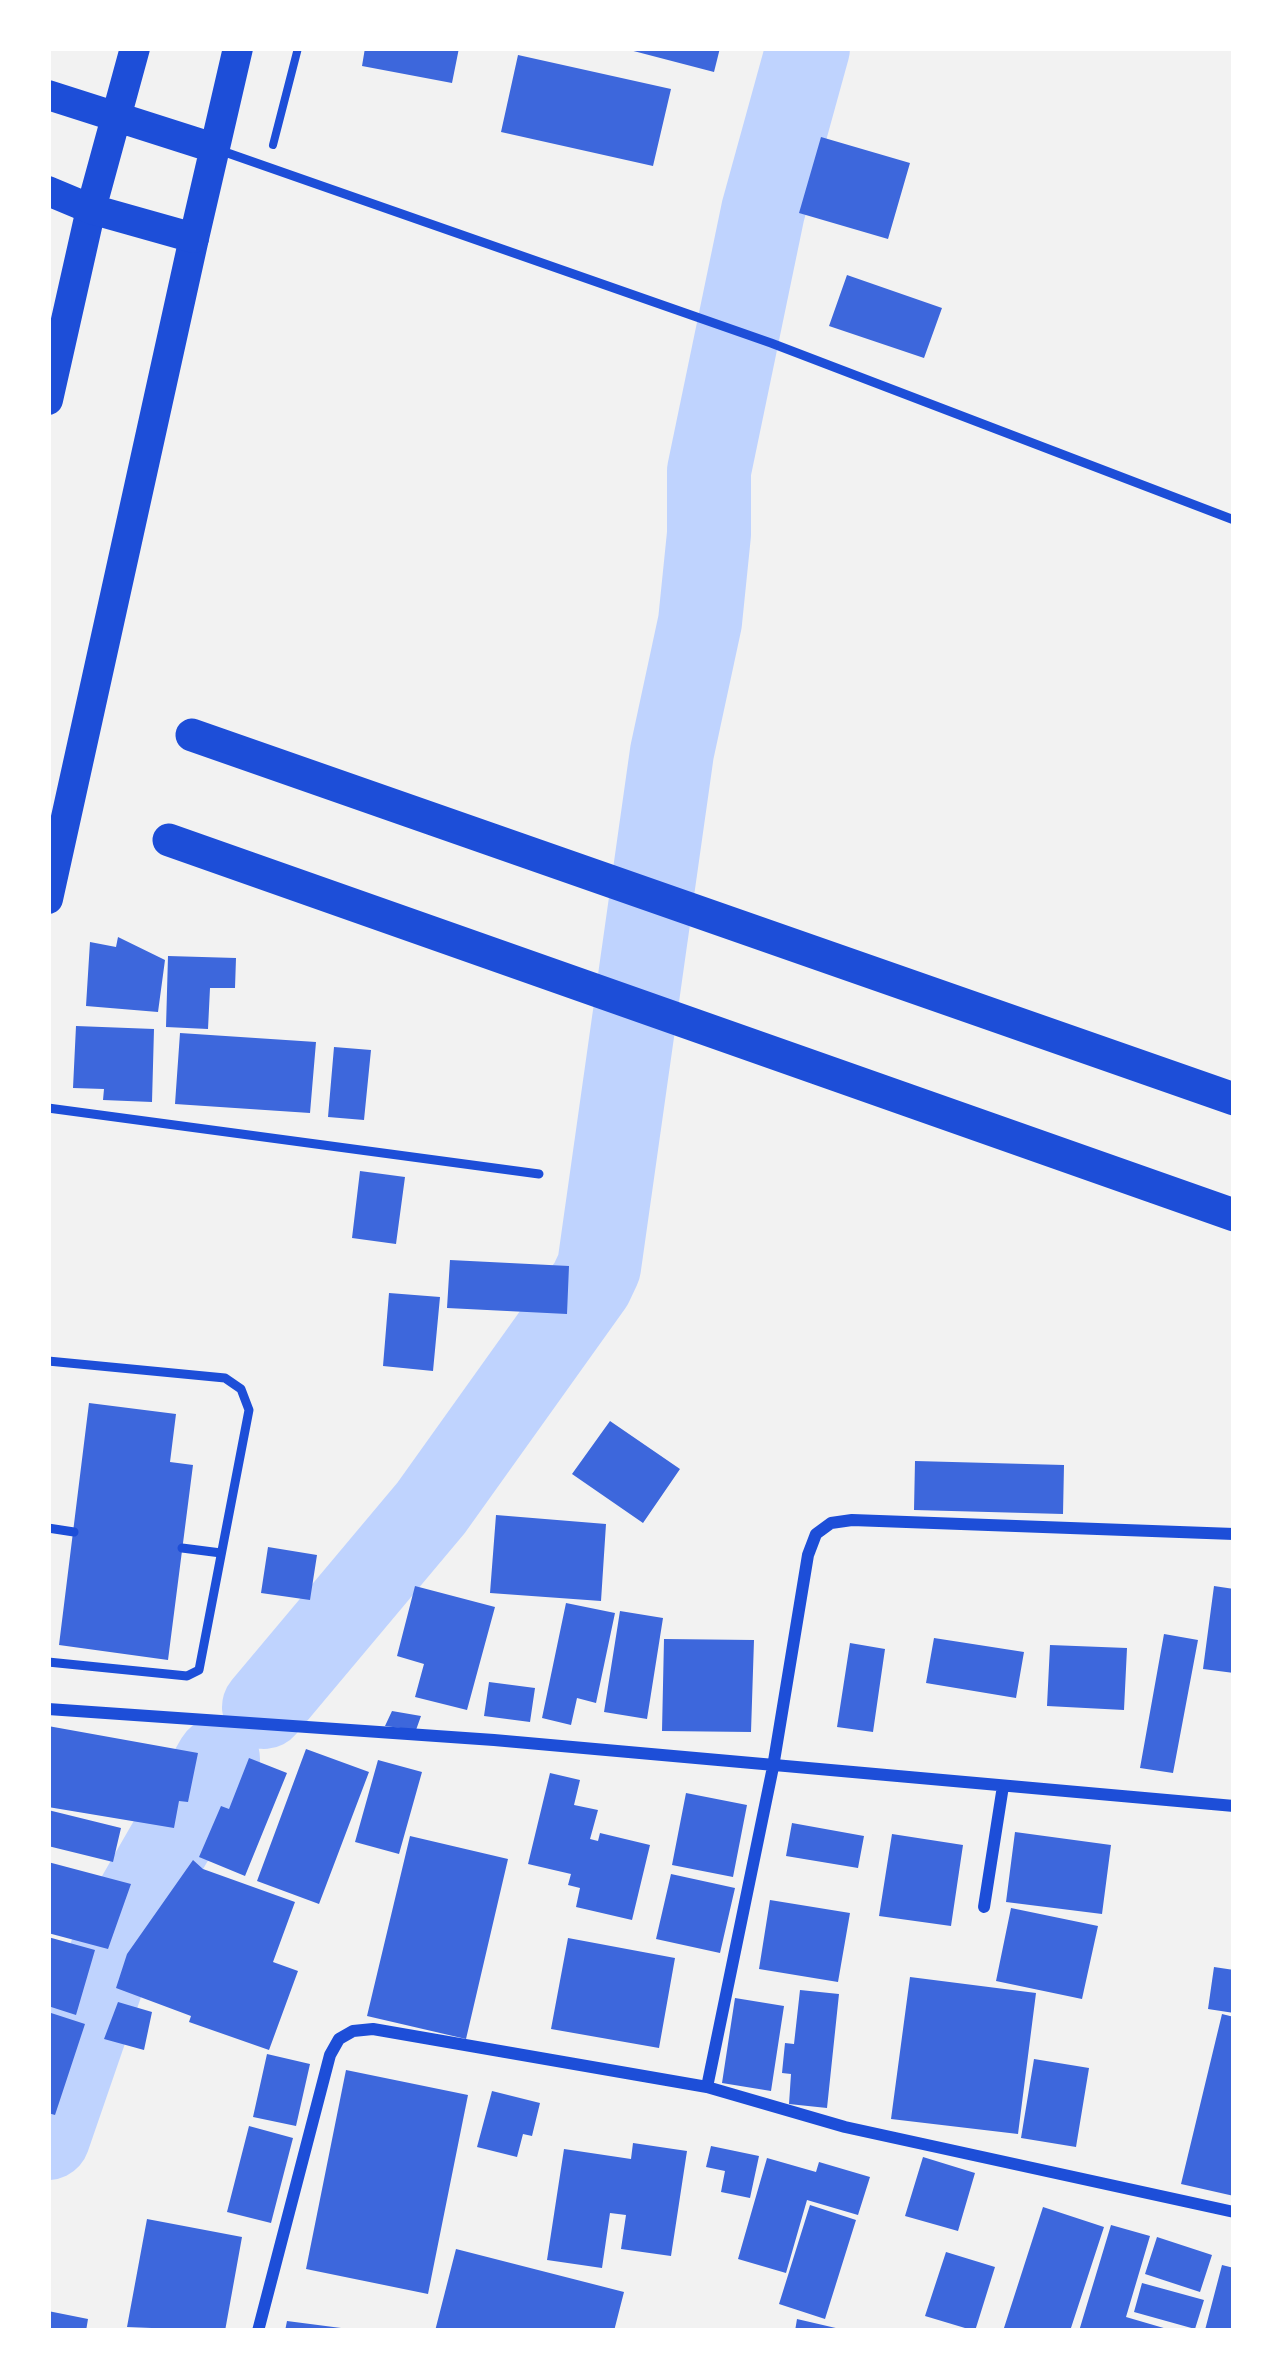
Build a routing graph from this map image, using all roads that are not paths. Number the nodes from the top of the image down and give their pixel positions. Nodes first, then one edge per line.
1 (135, 48) edge
2 (238, 48) edge
3 (48, 95) edge
4 (117, 118) junction
5 (214, 148) junction
6 (48, 191) edge
7 (92, 208) junction
8 (194, 238) junction
9 (48, 400) edge
10 (1234, 520) edge
11 (192, 735) dead end
12 (170, 840) dead end
13 (48, 899) edge
14 (1234, 1099) edge
15 (48, 1108) edge
16 (539, 1174) dead end
17 (1234, 1215) edge
18 (48, 1361) edge
19 (48, 1528) edge
20 (74, 1532) dead end
21 (1234, 1534) edge
22 (182, 1548) dead end
23 (221, 1552) junction
24 (48, 1662) edge
25 (48, 1708) edge
26 (773, 1767) junction
27 (1003, 1786) junction
28 (1234, 1805) edge
29 (984, 1907) dead end
30 (707, 2086) junction
31 (1234, 2212) edge
32 (258, 2331) edge

1 - 4 main road
2 - 5 main road
3 - 4 main road
4 - 5 main road
4 - 7 main road
5 - 8 main road
5 - 10 lane
6 - 7 main road
7 - 8 main road
7 - 9 main road
8 - 13 main road
11 - 14 highway
12 - 17 highway
15 - 16 lane
18 - 23 lane
19 - 20 lane
21 - 26 street
22 - 23 lane
23 - 24 lane
25 - 26 street
26 - 27 street
26 - 30 street
27 - 28 street
27 - 29 street
30 - 31 street
30 - 32 street

